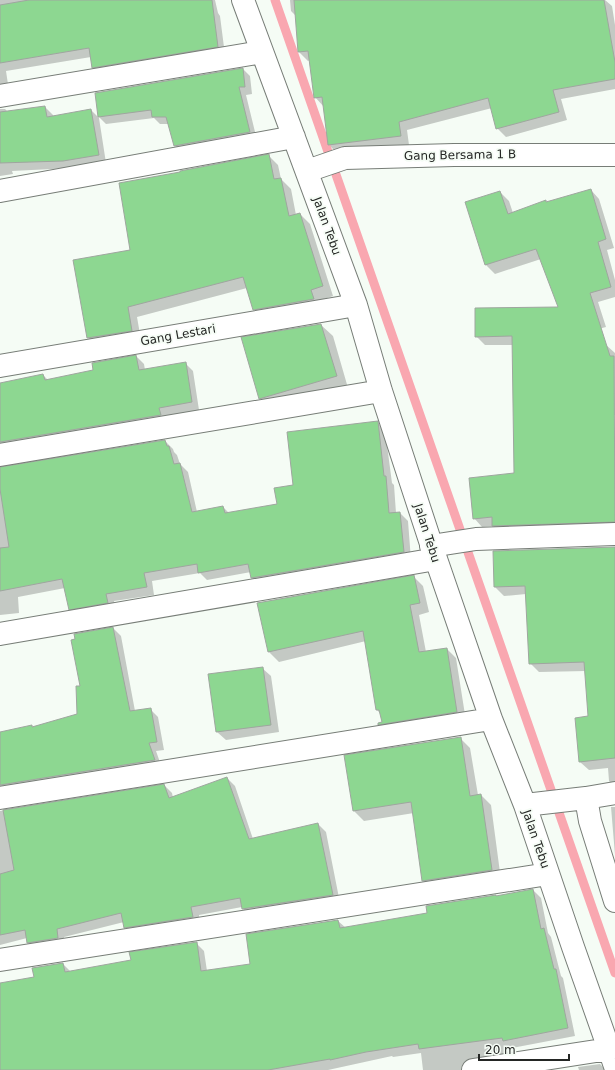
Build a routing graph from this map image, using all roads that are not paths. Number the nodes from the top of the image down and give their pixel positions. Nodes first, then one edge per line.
1 (243, 0) edge
2 (262, 52) junction
3 (0, 96) edge
4 (294, 137) junction
5 (615, 155) edge
6 (314, 168) junction
7 (0, 190) edge
8 (356, 305) junction
9 (0, 366) edge
10 (381, 390) junction
11 (0, 455) edge
12 (615, 534) edge
13 (435, 550) junction
14 (0, 634) edge
15 (491, 719) junction
16 (615, 793) edge
17 (0, 798) edge
18 (582, 798) junction
19 (531, 805) junction
20 (548, 874) junction
21 (615, 901) edge
22 (0, 960) edge
23 (612, 1058) edge
24 (473, 1070) edge

1 - 2 street, Jalan Tebu
2 - 3 street
2 - 4 street, Jalan Tebu
4 - 6 street, Jalan Tebu
4 - 7 street
5 - 6 street, Gang Bersama 1 B
6 - 8 street, Jalan Tebu
8 - 9 street, Gang Lestari
8 - 10 street, Jalan Tebu
10 - 11 street
10 - 13 street, Jalan Tebu
12 - 13 street
13 - 14 street
13 - 15 street, Jalan Tebu
15 - 17 street
15 - 19 street, Jalan Tebu
16 - 18 street
18 - 19 street
18 - 21 street
19 - 20 street, Jalan Tebu
20 - 22 street
20 - 23 street, Jalan Tebu
23 - 24 street

